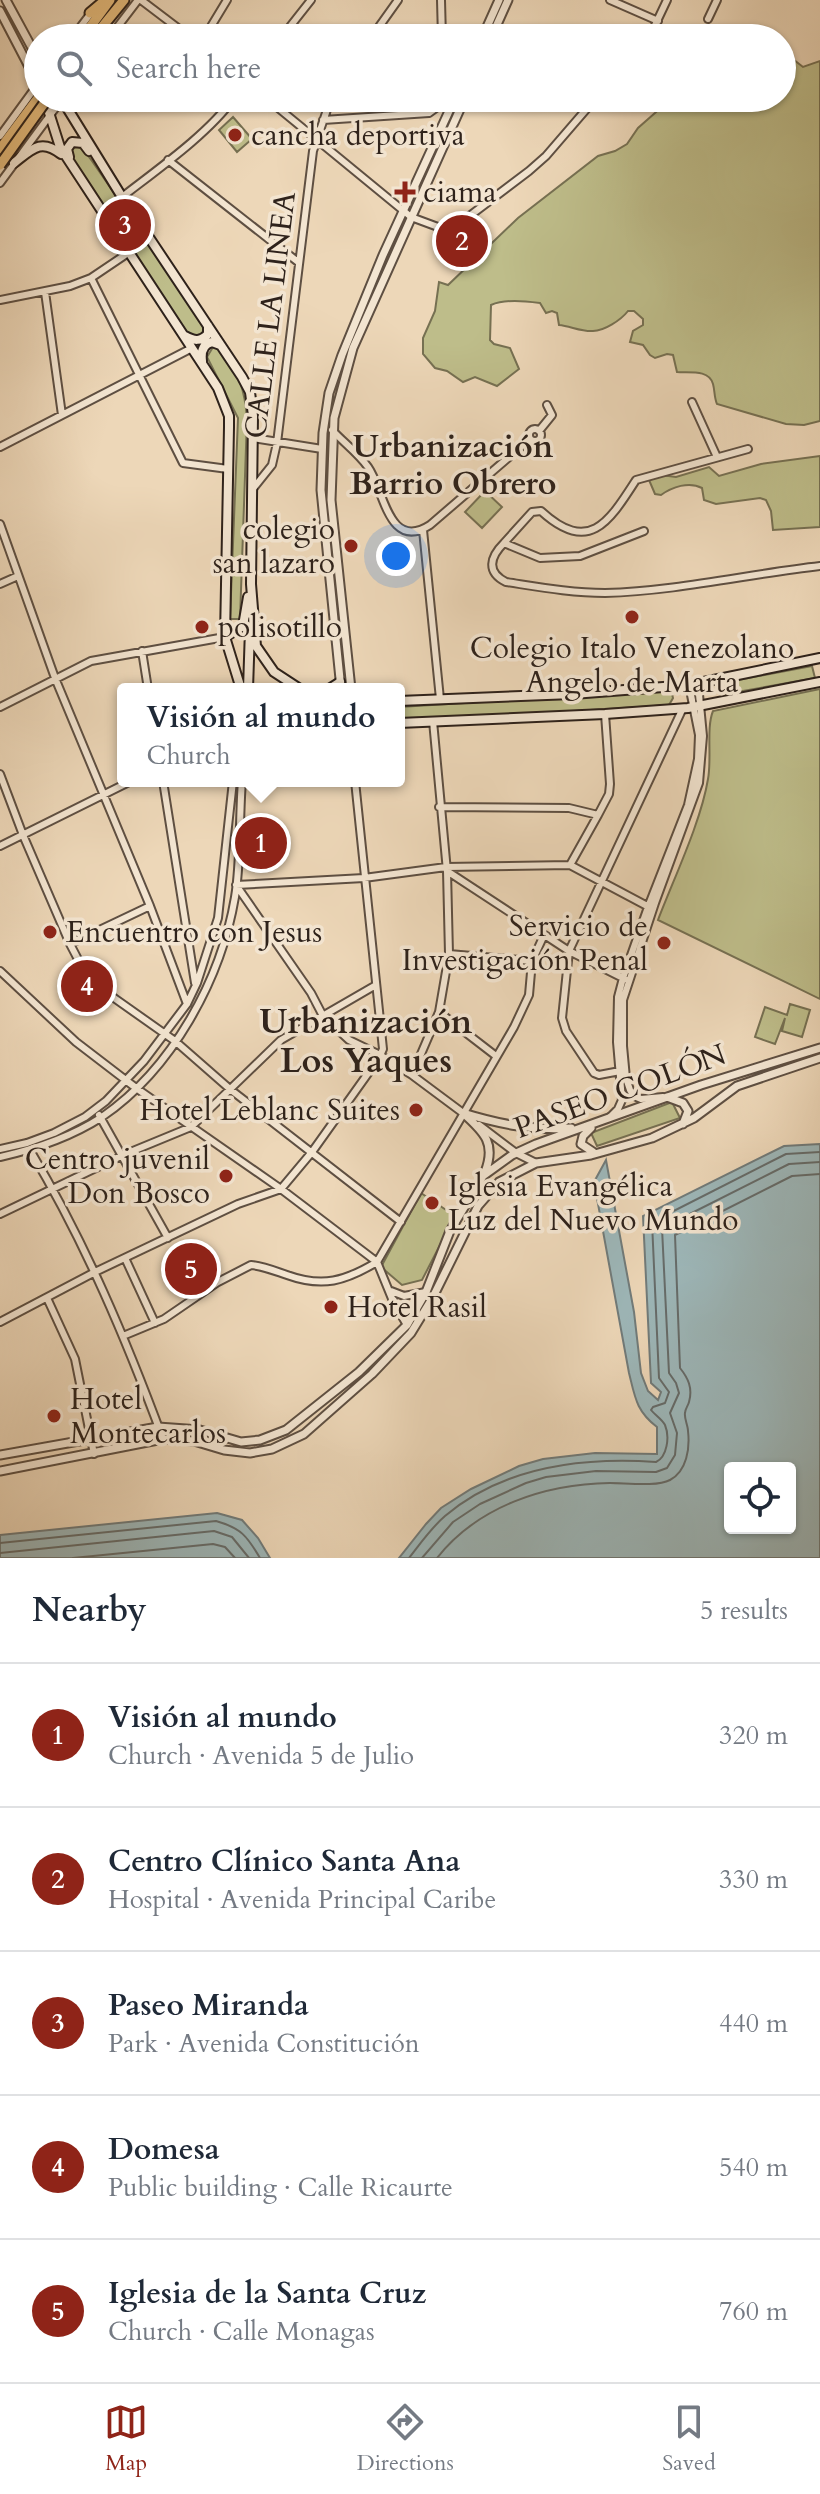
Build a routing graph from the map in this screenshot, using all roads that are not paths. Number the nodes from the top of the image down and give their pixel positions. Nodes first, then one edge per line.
1 (6, 0) edge
2 (124, 0) edge
3 (140, 0) edge
4 (227, 0) edge
5 (311, 0) edge
6 (398, 0) edge
7 (441, 0) edge
8 (499, 0) edge
9 (508, 0) edge
10 (610, 0) edge
11 (667, 0) edge
12 (717, 0) edge
13 (105, 2) edge
14 (0, 11) edge
15 (90, 13) joint
16 (708, 19) dead end
17 (658, 21) junction
18 (82, 24) edge
19 (91, 24) edge
20 (104, 24) edge
21 (120, 24) edge
22 (172, 24) edge
23 (212, 24) edge
24 (292, 24) edge
25 (381, 24) edge
26 (442, 24) edge
27 (488, 24) edge
28 (497, 24) edge
29 (656, 24) edge
30 (24, 33) edge
31 (24, 57) edge
32 (24, 103) edge
33 (28, 112) edge
34 (36, 112) edge
35 (48, 112) edge
36 (51, 112) edge
37 (70, 112) edge
38 (224, 112) edge
39 (283, 112) edge
40 (326, 112) edge
41 (430, 112) edge
42 (449, 112) edge
43 (458, 112) edge
44 (584, 112) edge
45 (49, 115) junction
46 (323, 120) junction
47 (0, 136) edge
48 (317, 140) junction
49 (0, 149) edge
50 (168, 160) junction
51 (14, 163) junction
52 (0, 165) edge
53 (74, 170) junction
54 (0, 183) edge
55 (122, 197) junction
56 (408, 214) junction
57 (128, 253) junction
58 (298, 262) junction
59 (91, 278) junction
60 (45, 292) junction
61 (0, 300) edge
62 (206, 320) junction
63 (184, 336) junction
64 (192, 348) junction
65 (224, 348) junction
66 (203, 363) junction
67 (139, 374) junction
68 (692, 402) dead end
69 (547, 405) dead end
70 (62, 415) junction
71 (332, 430) junction
72 (253, 438) junction
73 (277, 443) junction
74 (0, 447) edge
75 (322, 449) junction
76 (748, 449) dead end
77 (717, 457) junction
78 (228, 469) junction
79 (252, 490) junction
80 (0, 524) edge
81 (423, 530) junction
82 (644, 531) dead end
83 (504, 543) junction
84 (820, 566) edge
85 (18, 576) junction
86 (0, 584) edge
87 (251, 584) junction
88 (225, 637) junction
89 (142, 651) junction
90 (820, 658) edge
91 (55, 678) junction
92 (820, 682) edge
93 (147, 683) edge
94 (240, 683) edge
95 (242, 683) edge
96 (291, 683) edge
97 (340, 683) edge
98 (350, 683) edge
99 (693, 684) junction
100 (440, 699) junction
101 (405, 701) edge
102 (697, 706) junction
103 (0, 707) edge
104 (683, 708) junction
105 (605, 714) junction
106 (433, 721) junction
107 (405, 723) edge
108 (0, 774) edge
109 (119, 787) edge
110 (164, 787) edge
111 (232, 787) edge
112 (242, 787) edge
113 (356, 787) edge
114 (103, 795) junction
115 (439, 807) junction
116 (598, 815) junction
117 (23, 835) junction
118 (0, 846) edge
119 (570, 865) junction
120 (446, 869) junction
121 (364, 878) junction
122 (603, 883) junction
123 (236, 885) junction
124 (220, 901) junction
125 (150, 906) junction
126 (651, 907) junction
127 (544, 935) junction
128 (70, 944) junction
129 (569, 951) junction
130 (449, 954) junction
131 (532, 961) junction
132 (0, 971) edge
133 (626, 979) junction
134 (196, 983) junction
135 (179, 984) junction
136 (376, 985) junction
137 (206, 986) junction
138 (187, 1004) junction
139 (439, 1012) junction
140 (323, 1016) junction
141 (165, 1034) junction
142 (175, 1041) junction
143 (820, 1048) edge
144 (380, 1055) junction
145 (496, 1056) junction
146 (820, 1058) edge
147 (620, 1071) junction
148 (412, 1075) junction
149 (126, 1080) junction
150 (136, 1088) junction
151 (231, 1090) junction
152 (667, 1097) junction
153 (95, 1109) junction
154 (463, 1113) junction
155 (101, 1117) junction
156 (607, 1120) junction
157 (683, 1124) junction
158 (191, 1127) junction
159 (583, 1127) junction
160 (0, 1149) edge
161 (30, 1150) junction
162 (312, 1152) junction
163 (516, 1153) junction
164 (599, 1153) junction
165 (123, 1155) junction
166 (0, 1157) edge
167 (536, 1163) junction
168 (483, 1176) junction
169 (52, 1188) junction
170 (281, 1189) junction
171 (0, 1214) edge
172 (401, 1222) junction
173 (168, 1238) junction
174 (125, 1258) junction
175 (377, 1262) junction
176 (95, 1272) junction
177 (390, 1290) junction
178 (426, 1292) junction
179 (47, 1298) junction
180 (0, 1322) edge
181 (155, 1323) junction
182 (407, 1325) junction
183 (123, 1336) junction
184 (158, 1427) junction
185 (92, 1439) junction
186 (163, 1439) junction
187 (94, 1454) junction
188 (0, 1455) edge
189 (0, 1468) edge

1 - 30 street
2 - 20 highway
3 - 21 street
3 - 22 street
4 - 23 street
5 - 24 street
6 - 25 street
7 - 26 street
8 - 27 street
9 - 28 street
10 - 17 street
11 - 17 street
12 - 16 street
13 - 15 highway
13 - 19 highway
14 - 31 street
15 - 18 street
17 - 29 street
32 - 47 street
33 - 49 highway
34 - 52 highway, bridge
35 - 45 main road
36 - 45 street
37 - 55 main road
38 - 50 street
39 - 48 street
40 - 46 street, CALLE LA LINEA
41 - 46 street
42 - 56 street
43 - 56 street
44 - 56 street
45 - 51 street
45 - 53 main road
46 - 48 street, CALLE LA LINEA
48 - 56 street
48 - 58 street, CALLE LA LINEA
50 - 55 street
50 - 58 street
51 - 53 main road
51 - 54 street
53 - 55 main road
53 - 57 main road
55 - 62 main road
56 - 71 street
56 - 75 street
57 - 59 street
57 - 63 main road
58 - 73 street, CALLE LA LINEA
59 - 60 street
59 - 67 street
60 - 61 street
60 - 70 street
62 - 63 main road
62 - 65 main road
63 - 64 main road
64 - 66 main road
64 - 67 street
65 - 66 main road
65 - 72 main road
66 - 78 main road
67 - 70 street
67 - 78 street
68 - 77 street
69 - 81 street
70 - 74 street
71 - 81 street
71 - 98 street
72 - 73 street
72 - 79 main road
73 - 75 street
73 - 79 street, CALLE LA LINEA
75 - 97 street
76 - 77 street
77 - 83 street
78 - 88 main road
79 - 87 main road
80 - 85 street
81 - 100 street
82 - 83 street
83 - 84 street
85 - 86 street
85 - 91 street
87 - 88 main road
87 - 95 main road
87 - 96 main road
88 - 89 street
88 - 94 main road
89 - 91 street
89 - 93 street
90 - 99 main road
91 - 103 street
91 - 114 street
92 - 102 main road
99 - 100 main road
99 - 102 street
100 - 101 main road
102 - 104 main road
102 - 126 street
104 - 105 main road
104 - 122 street
105 - 106 main road
105 - 116 street
106 - 107 main road
106 - 115 street
108 - 117 street
109 - 114 street
110 - 134 street
111 - 124 street
112 - 123 street
113 - 121 street
114 - 117 street
114 - 125 street
115 - 116 street
115 - 120 street
116 - 119 street
117 - 118 street
117 - 128 street
119 - 120 street
119 - 122 street
120 - 121 street
120 - 127 street
120 - 130 street
121 - 123 street
121 - 136 street
122 - 126 street
122 - 129 street
123 - 124 street
123 - 137 street
123 - 140 street
124 - 134 street
125 - 128 street
125 - 135 street
126 - 133 street
127 - 129 street
127 - 131 street
128 - 141 street
129 - 133 street
129 - 147 street
130 - 131 street
130 - 139 street
131 - 145 street
132 - 149 street
133 - 147 street
133 - 152 street
134 - 135 street
134 - 137 street
134 - 138 street
135 - 138 street
136 - 140 street
136 - 144 street
137 - 142 street
138 - 141 street
139 - 145 street
139 - 148 street
140 - 144 street
140 - 151 street
141 - 142 street
141 - 149 street
142 - 150 street
142 - 151 street
143 - 152 street, PASEO COLÓN
144 - 148 street
144 - 162 street
145 - 154 street
146 - 157 street, PASEO COLÓN
147 - 156 street
148 - 154 street
149 - 150 street
149 - 153 street
150 - 155 street
150 - 158 street
151 - 158 street
151 - 162 street
152 - 156 street, PASEO COLÓN
152 - 157 street
153 - 155 street
153 - 160 street
154 - 159 street
154 - 163 street
154 - 168 street
154 - 172 street
155 - 161 street
155 - 165 street
156 - 159 street, PASEO COLÓN
156 - 164 street
157 - 164 street, PASEO COLÓN
158 - 165 street
158 - 170 street
159 - 163 street, PASEO COLÓN
161 - 166 street
161 - 169 street
162 - 170 street
162 - 172 street
163 - 167 street
163 - 168 street, PASEO COLÓN
164 - 167 street, PASEO COLÓN
165 - 169 street
165 - 173 street
167 - 186 street, PASEO COLÓN
168 - 178 street, PASEO COLÓN
169 - 171 street
169 - 176 street
170 - 173 street
170 - 175 street
172 - 175 street
173 - 174 street
174 - 176 street
174 - 181 street
175 - 177 street
175 - 181 street
176 - 179 street
176 - 183 street
177 - 178 street
177 - 182 street
178 - 182 street, PASEO COLÓN
179 - 180 street
179 - 185 street
181 - 183 street
182 - 184 street, PASEO COLÓN
183 - 184 street
184 - 185 street, PASEO COLÓN
184 - 186 street
185 - 187 street
185 - 188 street, PASEO COLÓN
186 - 187 street, PASEO COLÓN
187 - 189 street, PASEO COLÓN

